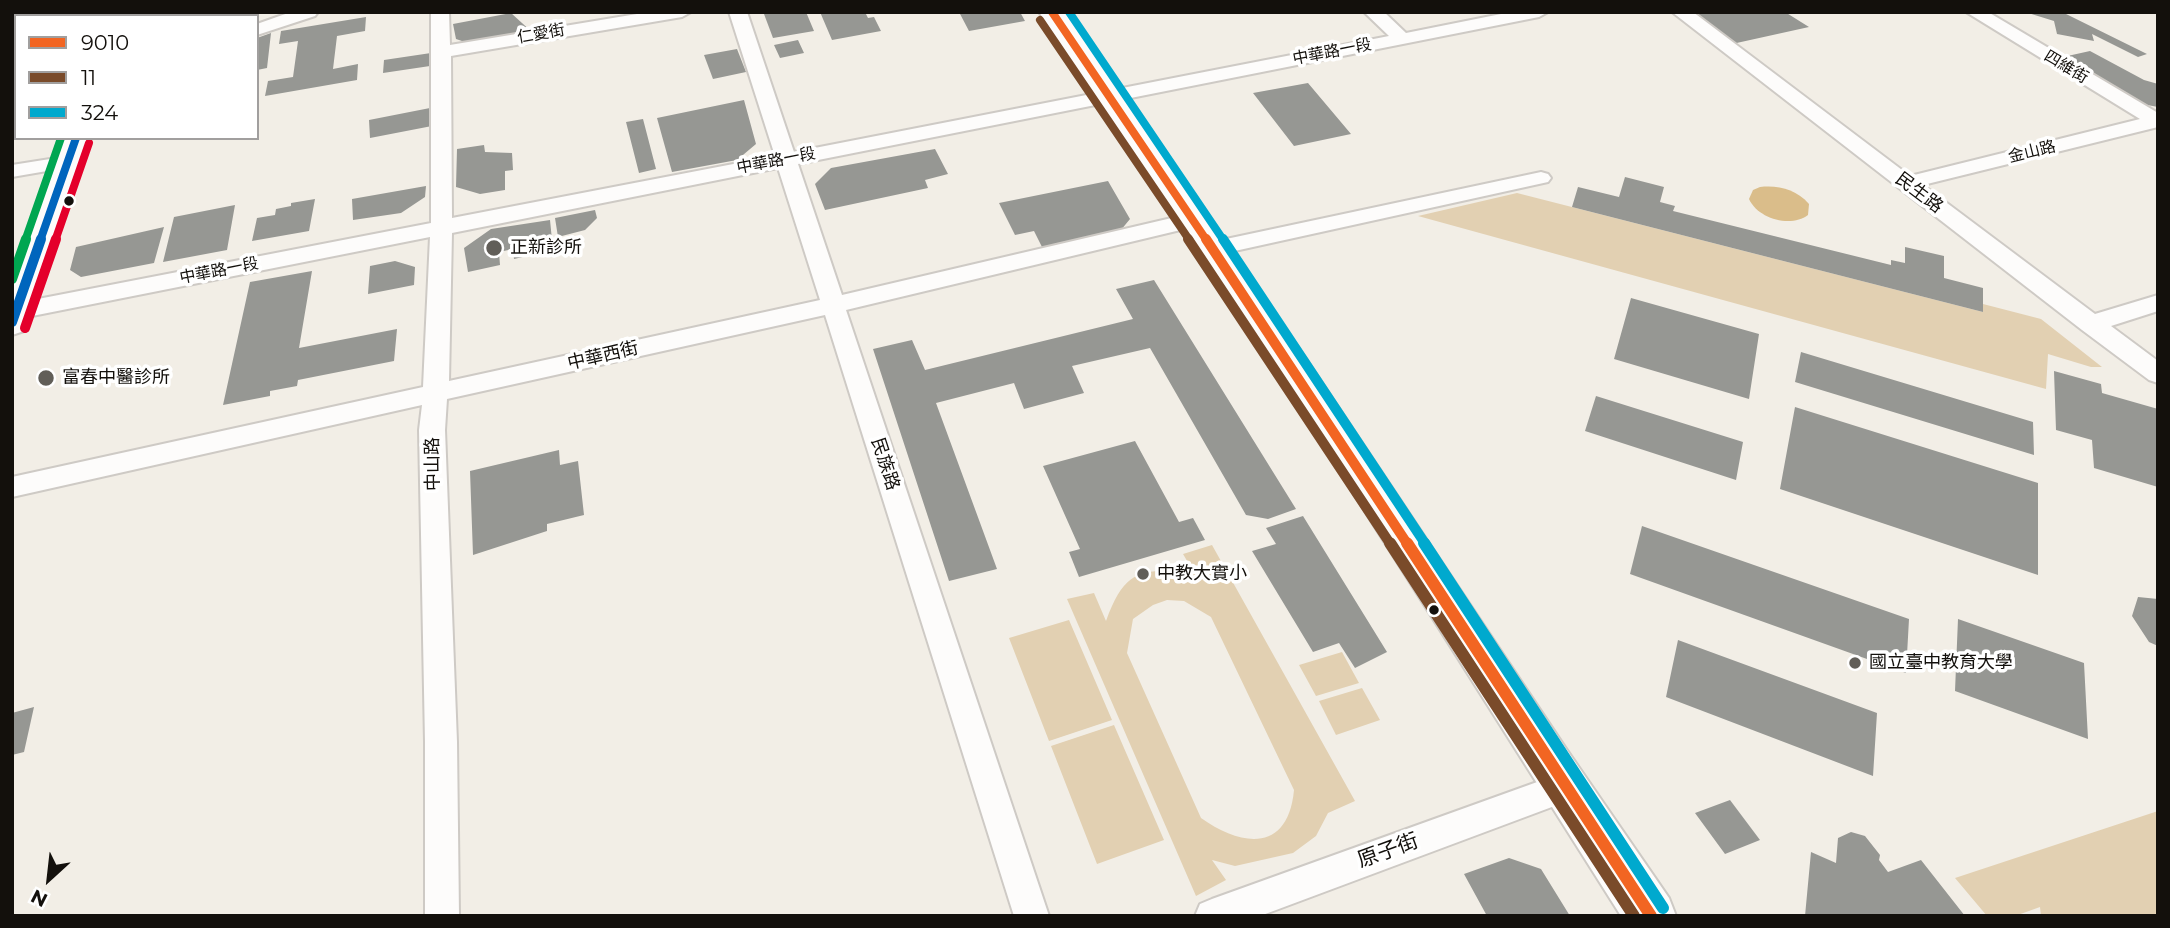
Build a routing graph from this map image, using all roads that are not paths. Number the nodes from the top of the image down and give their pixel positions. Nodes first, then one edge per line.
1 (309, 12) edge
2 (440, 12) edge
3 (682, 12) edge
4 (738, 12) edge
5 (1052, 12) edge
6 (1373, 12) edge
7 (1539, 12) edge
8 (1681, 12) edge
9 (1975, 12) edge
10 (259, 29) edge
11 (1403, 39) junction
12 (442, 52) junction
13 (1111, 96) junction
14 (2157, 120) edge
15 (72, 150) edge
16 (787, 159) junction
17 (12, 171) edge
18 (1541, 178) dead end
19 (1906, 183) junction
20 (442, 226) junction
21 (1202, 235) junction
22 (2158, 303) edge
23 (834, 304) junction
24 (14, 315) edge
25 (2090, 324) junction
26 (2158, 374) edge
27 (436, 394) junction
28 (12, 487) edge
29 (1564, 787) junction
30 (442, 916) edge
31 (1032, 916) edge
32 (1212, 916) edge
33 (1651, 916) edge

1 - 10 street
2 - 12 street, 中山路
3 - 12 street, 仁愛街
4 - 16 street, 民族路
5 - 13 main road
6 - 11 street
7 - 11 street, 中華路一段
8 - 19 street, 民生路
9 - 14 street, 四維街
11 - 13 street, 中華路一段
12 - 20 street, 中山路
13 - 16 street, 中華路一段
13 - 21 main road
14 - 19 street, 金山路
15 - 17 street
15 - 24 main road
16 - 20 street, 中華路一段
16 - 23 street, 民族路
18 - 21 street, 中華西街
19 - 25 street, 民生路
20 - 24 street, 中華路一段
20 - 27 street, 中山路
21 - 23 street, 中華西街
21 - 29 main road
22 - 25 street
23 - 27 street, 中華西街
23 - 31 street, 民族路
25 - 26 street, 民生路
27 - 28 street, 中華西街
27 - 30 street, 中山路
29 - 32 street, 原子街
29 - 33 main road

